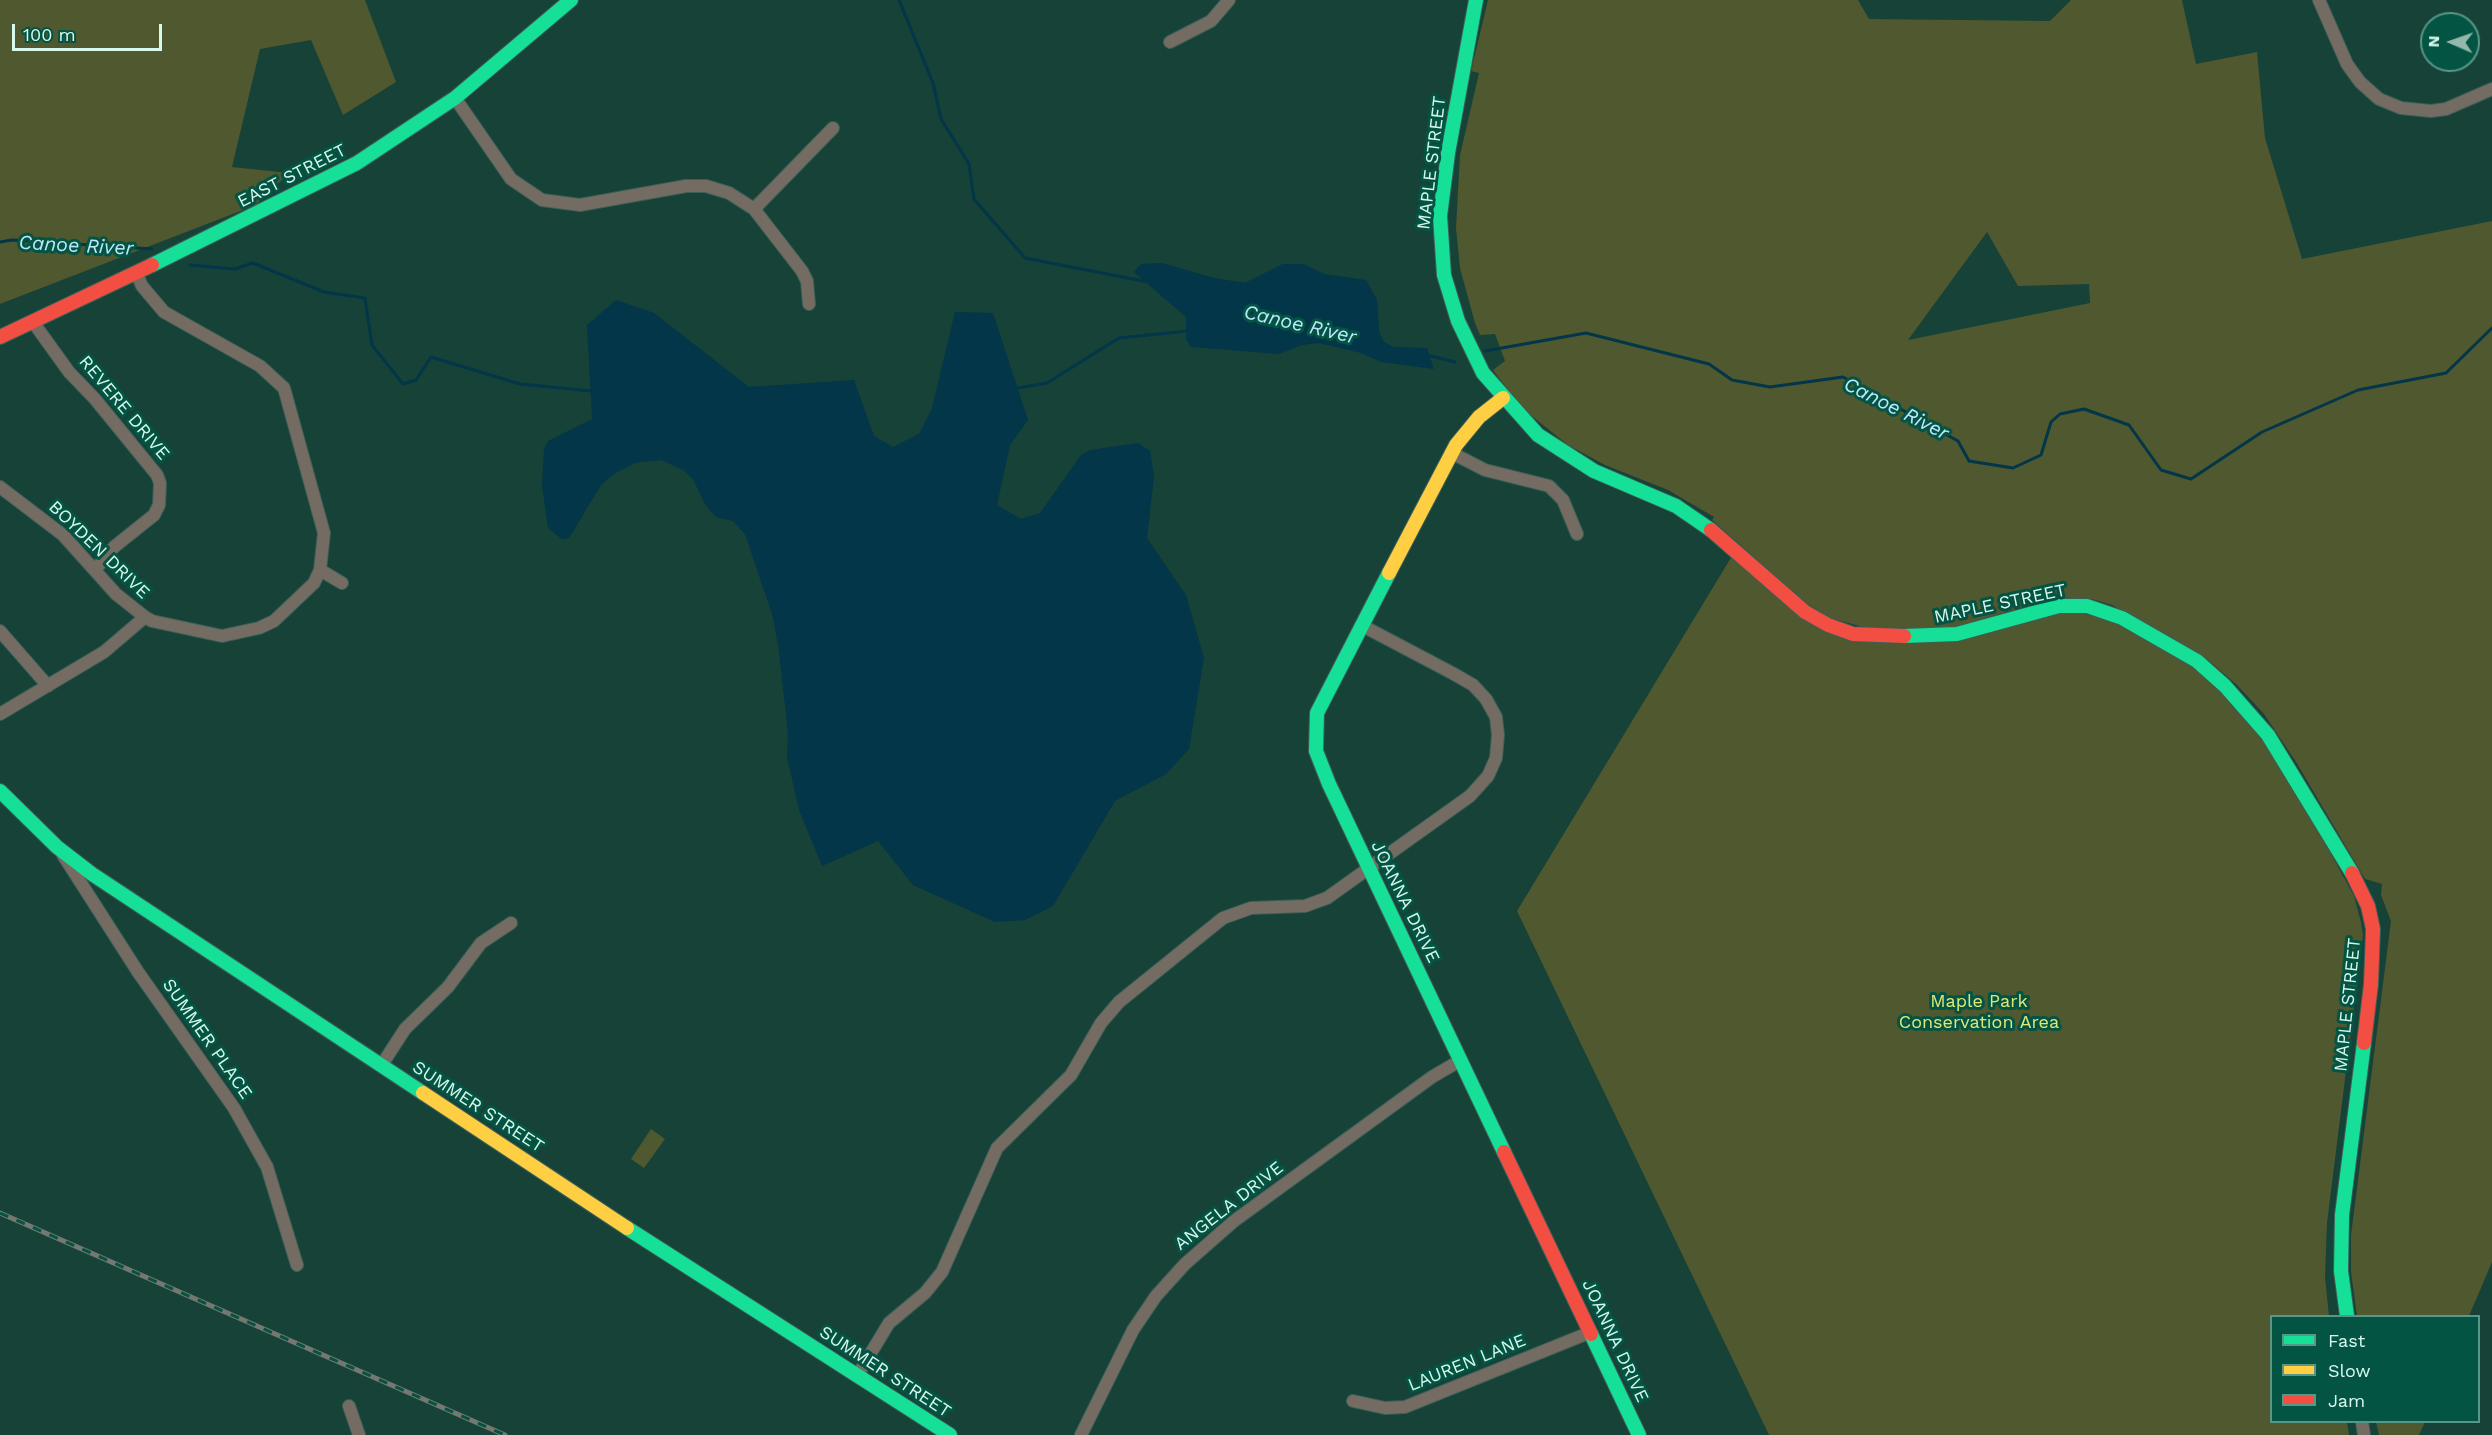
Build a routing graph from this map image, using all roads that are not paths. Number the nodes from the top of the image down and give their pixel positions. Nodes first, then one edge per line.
1 (572, 0) edge
2 (1228, 0) edge
3 (1476, 0) edge
4 (2319, 0) edge
5 (1170, 42) dead end
6 (2492, 89) edge
7 (455, 98) junction
8 (833, 128) dead end
9 (754, 209) junction
10 (136, 272) junction
11 (809, 304) dead end
12 (33, 322) junction
13 (0, 337) edge
14 (1503, 398) junction
15 (1452, 453) junction
16 (0, 487) edge
17 (1577, 534) dead end
18 (95, 570) junction
19 (320, 570) junction
20 (342, 583) dead end
21 (146, 617) junction
22 (1361, 625) junction
23 (0, 631) edge
24 (48, 686) junction
25 (0, 714) edge
26 (0, 791) edge
27 (57, 847) junction
28 (1369, 868) junction
29 (512, 923) dead end
30 (1461, 1060) junction
31 (381, 1066) junction
32 (297, 1265) dead end
33 (2347, 1315) edge
34 (1591, 1332) junction
35 (857, 1376) junction
36 (1353, 1401) dead end
37 (349, 1406) dead end
38 (359, 1435) edge
39 (950, 1435) edge
40 (1081, 1435) edge
41 (1639, 1435) edge

1 - 7 street, EAST STREET
2 - 5 street
3 - 14 street, MAPLE STREET
4 - 6 street
7 - 9 street
7 - 10 street, EAST STREET
8 - 9 street
9 - 11 street
10 - 12 street, EAST STREET
10 - 19 street
12 - 13 street, EAST STREET
12 - 18 street, REVERE DRIVE
14 - 15 street, JOANNA DRIVE
14 - 33 street, MAPLE STREET
15 - 17 street
15 - 22 street, JOANNA DRIVE
16 - 18 street, BOYDEN DRIVE
18 - 21 street, BOYDEN DRIVE
19 - 20 street
19 - 21 street
21 - 24 street
22 - 28 street, JOANNA DRIVE
22 - 28 street
23 - 24 street
24 - 25 street
26 - 27 street, SUMMER STREET
27 - 31 street, SUMMER STREET
27 - 32 street, SUMMER PLACE
28 - 30 street, JOANNA DRIVE
28 - 35 street
29 - 31 street
30 - 34 street, JOANNA DRIVE
30 - 40 street, ANGELA DRIVE
31 - 35 street, SUMMER STREET
34 - 36 street, LAUREN LANE
34 - 41 street, JOANNA DRIVE
35 - 39 street, SUMMER STREET
37 - 38 street

